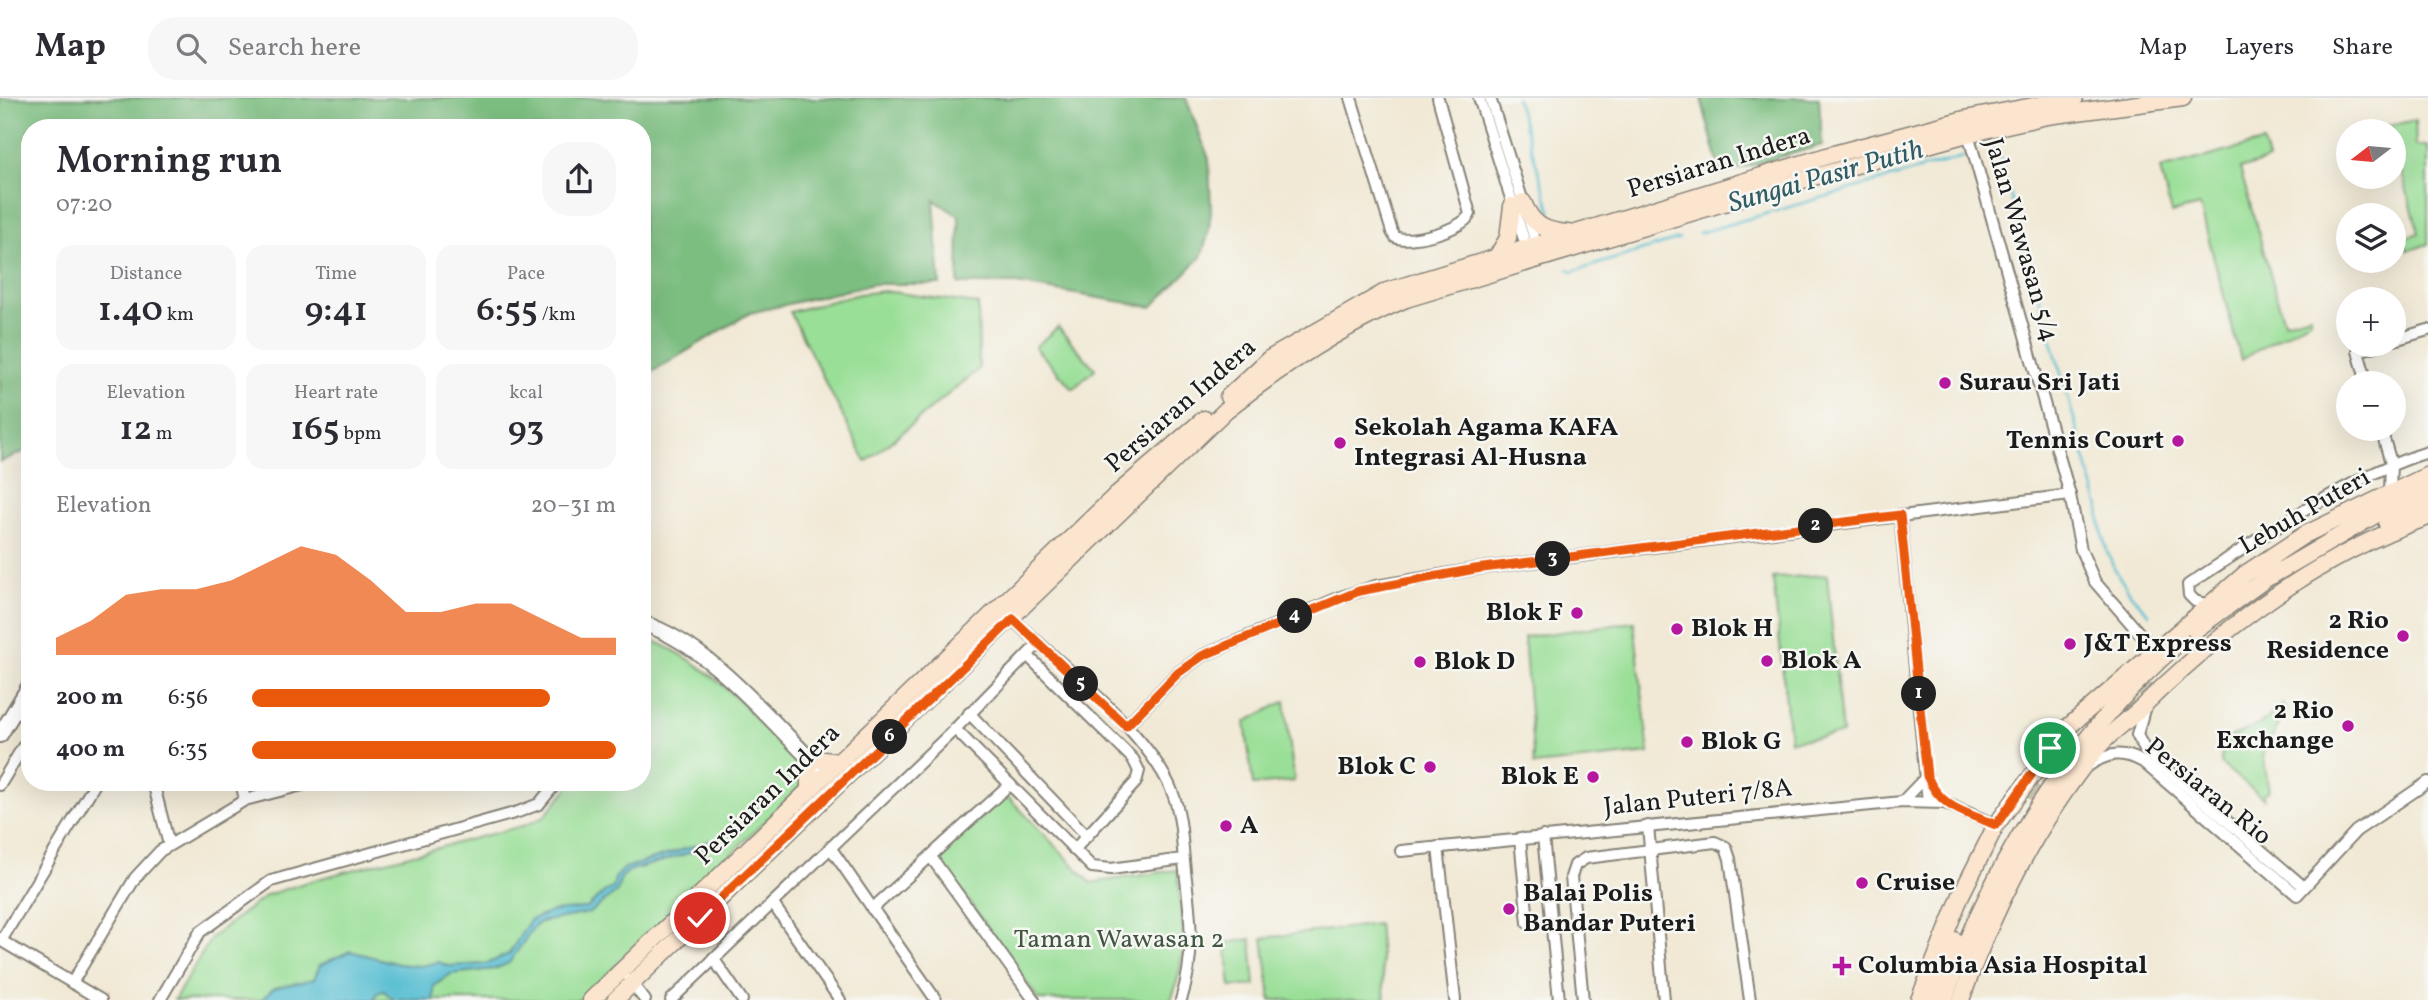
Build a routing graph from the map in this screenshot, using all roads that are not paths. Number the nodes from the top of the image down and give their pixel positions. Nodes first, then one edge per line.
1 (1351, 98) edge
2 (1438, 98) edge
3 (1479, 98) edge
4 (1490, 98) edge
5 (2076, 98) edge
6 (2183, 98) edge
7 (1966, 126) junction
8 (1518, 204) junction
9 (1571, 234) junction
10 (1534, 254) junction
11 (1496, 258) junction
12 (2428, 330) edge
13 (2406, 336) edge
14 (2385, 441) edge
15 (2428, 452) edge
16 (2391, 463) junction
17 (2428, 475) edge
18 (2410, 482) junction
19 (2428, 489) edge
20 (2070, 495) junction
21 (2394, 496) junction
22 (2428, 503) edge
23 (2371, 509) junction
24 (1900, 515) junction
25 (2345, 515) junction
26 (2428, 516) edge
27 (2361, 543) junction
28 (2278, 570) junction
29 (2209, 605) junction
30 (1000, 607) junction
31 (1013, 619) junction
32 (651, 627) edge
33 (1038, 644) junction
34 (2158, 654) junction
35 (1028, 656) junction
36 (2151, 682) tunnel mouth
37 (21, 700) edge
38 (2146, 704) junction
39 (969, 713) junction
40 (1126, 726) junction
41 (955, 729) junction
42 (0, 735) edge
43 (21, 750) edge
44 (809, 758) junction
45 (838, 762) junction
46 (2084, 768) junction
47 (826, 774) junction
48 (1927, 776) junction
49 (2428, 782) edge
50 (1010, 784) junction
51 (0, 785) edge
52 (838, 787) junction
53 (808, 790) junction
54 (91, 791) edge
55 (155, 791) edge
56 (243, 791) edge
57 (280, 791) edge
58 (550, 791) edge
59 (2029, 799) tunnel mouth
60 (245, 800) junction
61 (1902, 802) junction
62 (1928, 802) junction
63 (1945, 803) junction
64 (1996, 825) junction
65 (1648, 826) junction
66 (1087, 836) junction
67 (1543, 836) junction
68 (1520, 838) junction
69 (169, 845) junction
70 (830, 847) junction
71 (1438, 847) junction
72 (1074, 850) junction
73 (1650, 850) junction
74 (1401, 851) dead end
75 (931, 857) junction
76 (1183, 859) junction
77 (2300, 891) junction
78 (773, 904) junction
79 (872, 909) junction
80 (1528, 923) dead end
81 (1, 940) edge
82 (713, 958) junction
83 (626, 976) junction
84 (72, 983) junction
85 (101, 1000) edge
86 (160, 1000) edge
87 (592, 1000) edge
88 (615, 1000) edge
89 (645, 1000) edge
90 (671, 1000) edge
91 (742, 1000) edge
92 (840, 1000) edge
93 (936, 1000) edge
94 (1034, 1000) edge
95 (1181, 1000) edge
96 (1454, 1000) edge
97 (1559, 1000) edge
98 (1583, 1000) edge
99 (1664, 1000) edge
100 (1750, 1000) edge
101 (1919, 1000) edge
102 (1932, 1000) edge
103 (1944, 1000) edge
104 (1961, 1000) edge

1 - 2 street
3 - 8 street
4 - 8 street
5 - 7 main road
6 - 7 main road
7 - 9 main road, Persiaran Indera
7 - 10 main road, Persiaran Indera
7 - 20 street, Jalan Wawasan 5/4
8 - 9 main road
8 - 10 street
8 - 11 main road
9 - 10 main road, Persiaran Indera
10 - 11 main road, Persiaran Indera
10 - 31 main road, Persiaran Indera
11 - 30 main road, Persiaran Indera
12 - 13 street
14 - 16 street
15 - 16 street
16 - 18 street
16 - 21 street
16 - 29 street
17 - 18 main road, Lebuh Puteri
18 - 21 main road, Lebuh Puteri
19 - 21 main road, Lebuh Puteri
20 - 24 street
20 - 34 street, Jalan Wawasan 5/4
21 - 23 main road
21 - 25 main road, Lebuh Puteri
21 - 28 main road, Lebuh Puteri
22 - 27 main road, Lebuh Puteri
23 - 25 main road
23 - 34 main road
24 - 40 street
24 - 48 street
25 - 29 main road, Lebuh Puteri
26 - 27 main road, Lebuh Puteri
27 - 38 main road, Lebuh Puteri
28 - 34 main road
28 - 36 main road, Lebuh Puteri
29 - 34 main road, Lebuh Puteri
30 - 31 street
30 - 45 main road, Persiaran Indera
31 - 33 street
31 - 52 main road, Persiaran Indera
32 - 44 street
33 - 35 street
33 - 40 street
34 - 64 main road, Lebuh Puteri
34 - 103 main road
35 - 39 street
35 - 66 street
37 - 42 street
38 - 46 main road, Lebuh Puteri
38 - 77 street, Persiaran Rio
39 - 41 street
39 - 66 street
40 - 76 street
41 - 50 street
41 - 70 street
43 - 51 street
44 - 45 main road
44 - 47 street
44 - 53 main road
45 - 47 main road, Persiaran Indera
46 - 77 street, Persiaran Rio
46 - 104 main road, Lebuh Puteri
47 - 52 street
47 - 53 main road, Persiaran Indera
48 - 61 street
48 - 62 street
48 - 63 street
49 - 77 street
50 - 72 street
50 - 75 street
52 - 83 main road, Persiaran Indera
53 - 83 main road, Persiaran Indera
54 - 81 street
55 - 69 street
56 - 60 street
57 - 60 street
58 - 86 street
59 - 102 main road
60 - 69 street
61 - 62 street, Jalan Puteri 7/8A
61 - 65 street, Jalan Puteri 7/8A
62 - 63 street, Jalan Puteri 7/8A
63 - 64 street, Jalan Puteri 7/8A
64 - 101 main road, Lebuh Puteri
65 - 67 street, Jalan Puteri 7/8A
65 - 73 street
66 - 72 street
67 - 68 street, Jalan Puteri 7/8A
67 - 97 street
68 - 71 street, Jalan Puteri 7/8A
68 - 80 street
69 - 84 street
70 - 78 street
70 - 79 street
71 - 74 street, Jalan Puteri 7/8A
71 - 96 street
72 - 76 street
73 - 98 street
73 - 99 street
73 - 100 street
75 - 79 street
75 - 94 street
76 - 95 street
78 - 82 street
78 - 92 street
79 - 93 street
81 - 84 street
82 - 90 street
82 - 91 street
83 - 87 main road, Persiaran Indera
83 - 88 main road, Persiaran Indera
83 - 89 street
84 - 85 street

